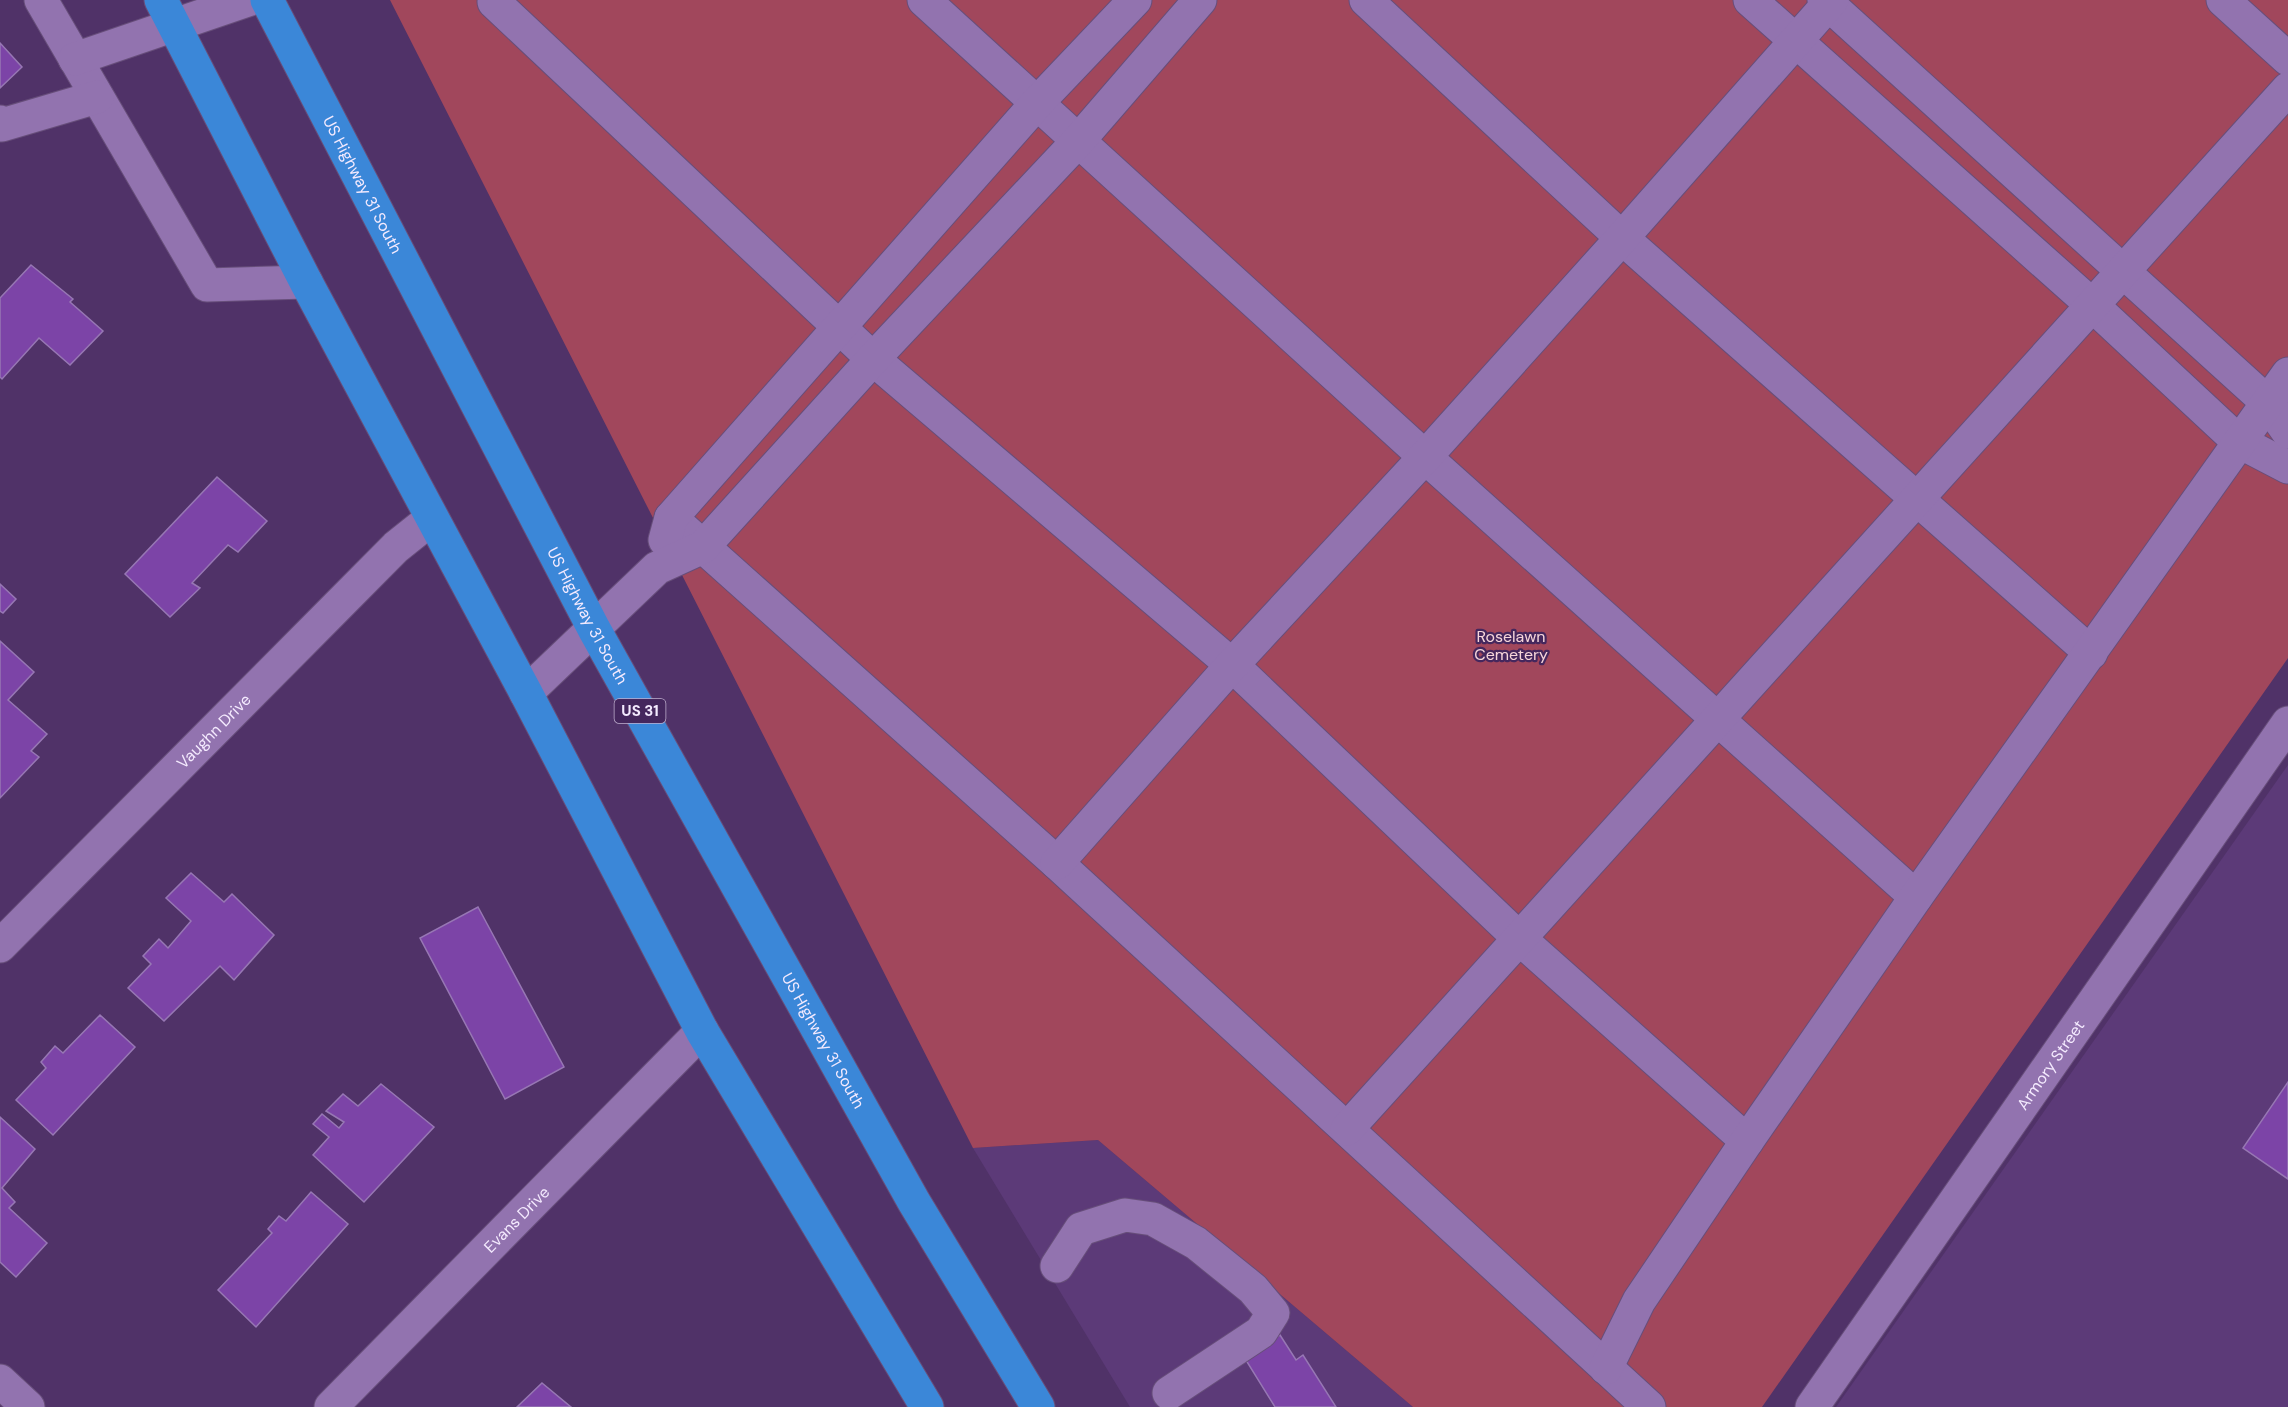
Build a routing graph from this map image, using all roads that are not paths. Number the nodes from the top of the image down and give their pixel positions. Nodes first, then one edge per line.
1 (41, 0) edge
2 (248, 0) edge
3 (267, 0) edge
4 (924, 0) edge
5 (1135, 0) edge
6 (1200, 0) edge
7 (1366, 0) edge
8 (1750, 0) edge
9 (2223, 0) edge
10 (494, 1) edge
11 (1828, 1) edge
12 (167, 12) edge
13 (1795, 41) junction
14 (75, 59) junction
15 (2288, 59) edge
16 (2288, 89) edge
17 (97, 97) junction
18 (1037, 103) junction
19 (0, 122) edge
20 (1079, 140) junction
21 (1622, 238) junction
22 (2123, 271) junction
23 (306, 282) junction
24 (2092, 305) junction
25 (840, 326) junction
26 (873, 359) junction
27 (2288, 374) edge
28 (2267, 402) junction
29 (2288, 432) edge
30 (2238, 441) junction
31 (1425, 457) junction
32 (2288, 467) edge
33 (1918, 498) junction
34 (671, 518) junction
35 (431, 519) junction
36 (703, 547) junction
37 (657, 568) junction
38 (594, 629) junction
39 (2091, 653) junction
40 (1232, 665) junction
41 (526, 693) junction
42 (1718, 719) junction
43 (2288, 723) edge
44 (1057, 863) junction
45 (1916, 897) junction
46 (1520, 939) junction
47 (0, 946) edge
48 (702, 1031) junction
49 (1347, 1129) junction
50 (1747, 1141) junction
51 (1057, 1266) dead end
52 (1606, 1368) junction
53 (0, 1381) edge
54 (1169, 1393) dead end
55 (28, 1407) edge
56 (331, 1407) edge
57 (927, 1407) edge
58 (1038, 1407) edge
59 (1649, 1407) edge
60 (1812, 1407) edge

1 - 14 street
2 - 12 street
3 - 38 main road, US Highway 31 South / US 31
4 - 18 street
5 - 18 street
6 - 20 street
7 - 21 street
8 - 13 street
9 - 15 street
10 - 25 street
11 - 13 street
11 - 22 street
12 - 14 street
12 - 23 main road
13 - 21 street
13 - 24 street
14 - 17 street
16 - 22 street
17 - 19 street
17 - 23 street
18 - 20 street
18 - 25 street
20 - 26 street
20 - 31 street
21 - 31 street
21 - 33 street
22 - 24 street
22 - 28 street
23 - 35 main road
24 - 30 street
24 - 33 street
25 - 26 street
25 - 34 street
26 - 36 street
26 - 40 street
27 - 28 street
28 - 29 street
28 - 30 street
30 - 32 street
30 - 39 street
31 - 40 street
31 - 42 street
33 - 39 street
33 - 42 street
34 - 36 street
34 - 37 street
35 - 41 main road
35 - 47 street, Vaughn Drive
36 - 37 street
36 - 44 street
37 - 38 street
38 - 41 street
38 - 58 main road, US Highway 31 South / US 31
39 - 45 street
40 - 44 street
40 - 46 street
41 - 48 main road
42 - 45 street
42 - 46 street
43 - 60 street, Armory Street
44 - 49 street
45 - 50 street
46 - 49 street
46 - 50 street
48 - 56 street, Evans Drive
48 - 57 main road
49 - 52 street
50 - 52 street
51 - 54 street
52 - 59 street
53 - 55 street

